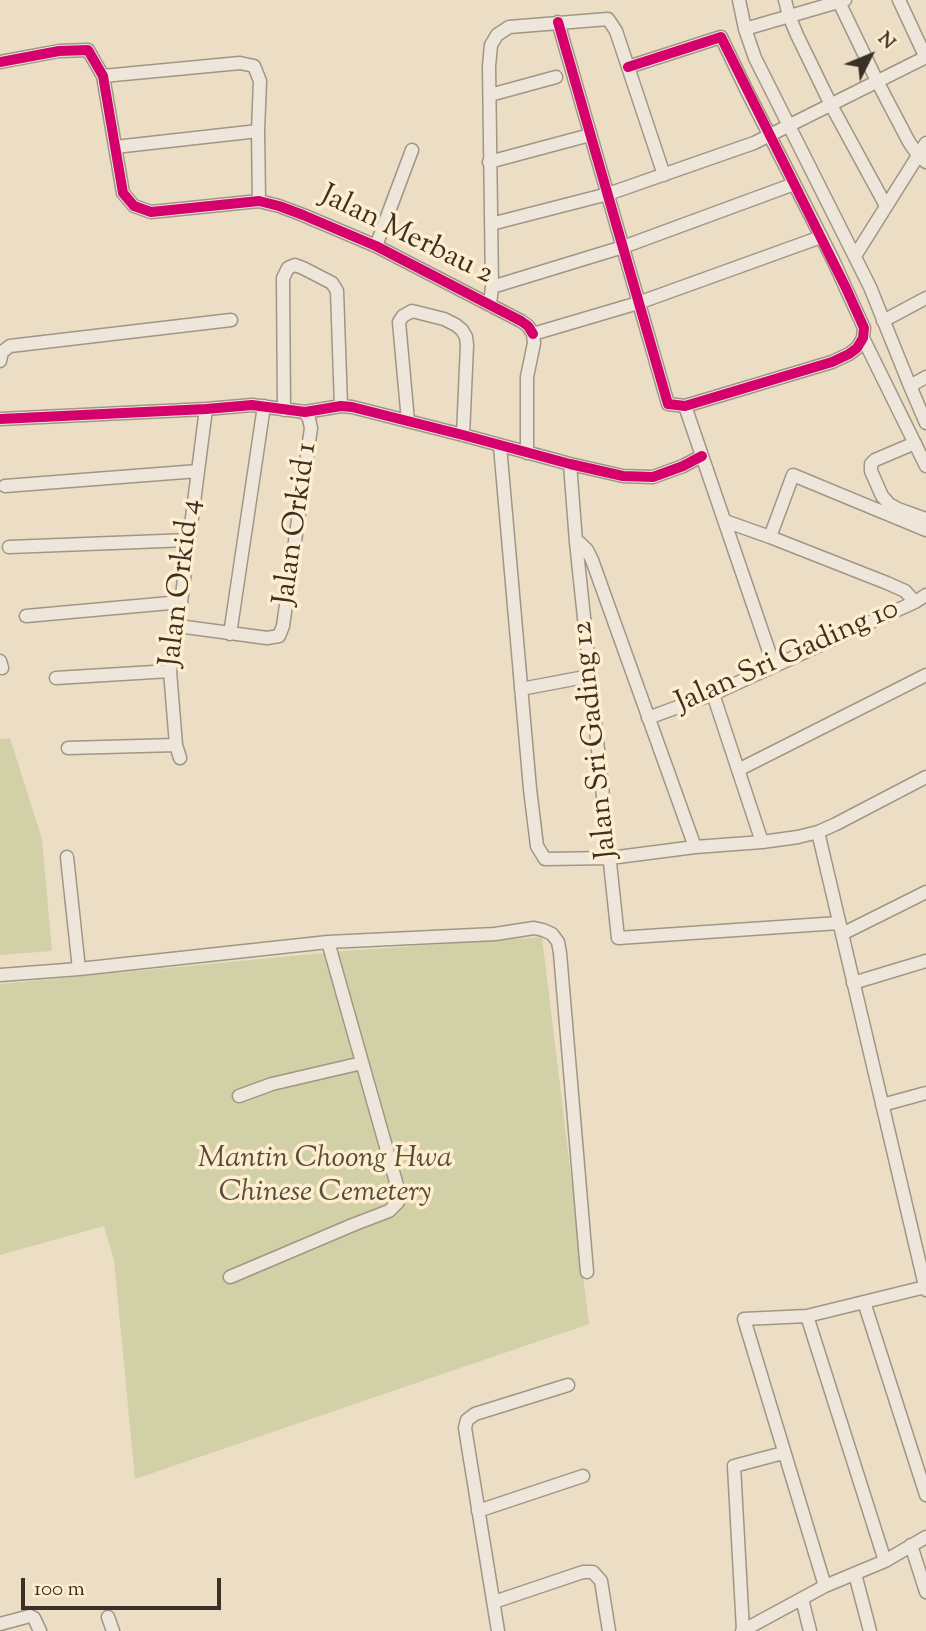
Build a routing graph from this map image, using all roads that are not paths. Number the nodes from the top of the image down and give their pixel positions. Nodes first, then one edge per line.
1 (739, 0) edge
2 (785, 0) edge
3 (899, 0) edge
4 (841, 1) edge
5 (789, 16) junction
6 (558, 22) junction
7 (745, 29) junction
8 (926, 57) edge
9 (0, 62) edge
10 (628, 66) junction
11 (103, 76) junction
12 (556, 77) dead end
13 (877, 81) junction
14 (490, 95) junction
15 (831, 105) junction
16 (790, 126) junction
17 (258, 131) junction
18 (590, 135) junction
19 (770, 136) junction
20 (926, 143) edge
21 (116, 148) junction
22 (412, 150) dead end
23 (922, 158) edge
24 (489, 162) junction
25 (664, 175) junction
26 (794, 184) junction
27 (608, 194) junction
28 (259, 201) junction
29 (886, 206) junction
30 (491, 224) junction
31 (821, 237) junction
32 (376, 246) junction
33 (623, 247) junction
34 (855, 256) junction
35 (492, 288) junction
36 (926, 298) edge
37 (638, 303) junction
38 (491, 304) junction
39 (230, 320) dead end
40 (883, 321) junction
41 (533, 334) junction
42 (863, 338) junction
43 (0, 361) edge
44 (926, 377) edge
45 (909, 386) junction
46 (264, 406) junction
47 (341, 406) junction
48 (685, 406) junction
49 (206, 409) junction
50 (284, 410) junction
51 (305, 412) junction
52 (0, 419) edge
53 (408, 421) junction
54 (926, 423) edge
55 (463, 435) junction
56 (915, 443) junction
57 (500, 446) junction
58 (527, 453) junction
59 (702, 456) junction
60 (570, 464) junction
61 (926, 466) edge
62 (198, 471) junction
63 (5, 486) dead end
64 (926, 519) edge
65 (725, 521) junction
66 (926, 530) edge
67 (770, 537) junction
68 (189, 540) junction
69 (576, 542) junction
70 (9, 547) dead end
71 (920, 598) edge
72 (181, 602) junction
73 (26, 615) dead end
74 (178, 626) junction
75 (230, 634) junction
76 (774, 666) junction
77 (170, 671) junction
78 (926, 675) edge
79 (590, 676) junction
80 (56, 678) dead end
81 (521, 690) junction
82 (713, 694) junction
83 (648, 718) junction
84 (68, 748) dead end
85 (738, 770) junction
86 (926, 777) edge
87 (818, 832) junction
88 (762, 842) junction
89 (695, 847) junction
90 (67, 857) dead end
91 (610, 858) junction
92 (926, 892) edge
93 (840, 929) junction
94 (328, 942) junction
95 (926, 961) edge
96 (79, 969) junction
97 (0, 975) edge
98 (853, 983) junction
99 (362, 1063) junction
100 (926, 1093) edge
101 (239, 1096) dead end
102 (882, 1105) junction
103 (919, 1232) edge
104 (587, 1272) dead end
105 (230, 1277) dead end
106 (925, 1289) edge
107 (864, 1302) junction
108 (807, 1315) junction
109 (568, 1385) dead end
110 (783, 1453) junction
111 (583, 1476) dead end
112 (926, 1495) edge
113 (478, 1511) junction
114 (926, 1537) edge
115 (911, 1545) junction
116 (885, 1561) junction
117 (855, 1574) junction
118 (825, 1586) junction
119 (926, 1592) edge
120 (802, 1599) junction
121 (494, 1602) junction
122 (108, 1617) dead end
123 (0, 1624) edge
124 (747, 1629) edge
125 (40, 1631) edge
126 (113, 1631) edge
127 (498, 1631) edge
128 (610, 1631) edge
129 (810, 1631) edge
130 (870, 1631) edge

1 - 7 street
2 - 5 street
3 - 8 street
4 - 5 street
4 - 13 street
5 - 7 street
5 - 15 street
6 - 10 street
6 - 14 street
6 - 18 street
7 - 16 street
8 - 13 street
9 - 11 street
10 - 19 street
10 - 25 street
11 - 17 street
11 - 21 street, Jalan Merbau 2
12 - 14 street
13 - 15 street
13 - 23 street
14 - 24 street
15 - 16 street
15 - 29 street
16 - 19 street
16 - 34 street
17 - 21 street
17 - 28 street
18 - 24 street
18 - 27 street
19 - 25 street
19 - 26 street
20 - 23 street
21 - 28 street, Jalan Merbau 2
22 - 32 street
23 - 29 street
24 - 30 street
25 - 27 street
26 - 31 street
26 - 33 street
27 - 30 street
27 - 33 street
28 - 32 street, Jalan Merbau 2
29 - 34 street
30 - 35 street
31 - 37 street
31 - 42 street
32 - 38 street, Jalan Merbau 2
33 - 35 street
33 - 37 street
34 - 40 street
35 - 38 street
36 - 40 street
37 - 41 street
37 - 48 street
38 - 41 street, Jalan Merbau 2
39 - 43 street
40 - 45 street
41 - 58 street
42 - 48 street
42 - 56 street
44 - 45 street
45 - 54 street
46 - 49 street
46 - 50 street
46 - 75 street
47 - 50 street
47 - 51 street
47 - 53 street
48 - 59 street
49 - 52 street
49 - 62 street, Jalan Orkid 4
50 - 51 street
51 - 75 street, Jalan Orkid 1
53 - 55 street
53 - 55 street
55 - 57 street
56 - 61 street
56 - 64 street
57 - 58 street
57 - 81 street
58 - 60 street
59 - 60 street
59 - 65 street
60 - 69 street, Jalan Sri Gading 12
62 - 63 street
62 - 68 street, Jalan Orkid 4
65 - 67 street
65 - 76 street
66 - 67 street
67 - 71 street
68 - 70 street
68 - 72 street, Jalan Orkid 4
69 - 79 street, Jalan Sri Gading 12
69 - 83 street, Jalan Sri Gading 12
71 - 76 street, Jalan Sri Gading 10
72 - 73 street
72 - 74 street, Jalan Orkid 4
74 - 75 street
74 - 77 street, Jalan Orkid 4
76 - 82 street, Jalan Sri Gading 10
77 - 80 street
77 - 84 street, Jalan Orkid 4
78 - 85 street
79 - 81 street
79 - 91 street, Jalan Sri Gading 12
81 - 91 street
82 - 83 street, Jalan Sri Gading 10
82 - 85 street
83 - 89 street, Jalan Sri Gading 12
85 - 88 street
86 - 87 street
87 - 88 street
87 - 93 street
88 - 89 street
89 - 91 street
90 - 96 street
91 - 93 street, Jalan Sri Gading 12
92 - 93 street
93 - 98 street
94 - 96 street
94 - 99 street
94 - 104 street
95 - 98 street
96 - 97 street
98 - 102 street
99 - 101 street
99 - 105 street
100 - 102 street
102 - 103 street
103 - 106 street
106 - 107 street
107 - 108 street
107 - 112 street
108 - 110 street
108 - 116 street
109 - 113 street
110 - 118 street
110 - 124 street
111 - 113 street
113 - 121 street
114 - 115 street
115 - 116 street
115 - 119 street
116 - 117 street
117 - 118 street
117 - 130 street
118 - 120 street
120 - 124 street
120 - 129 street
121 - 127 street
121 - 128 street
122 - 126 street
123 - 125 street

